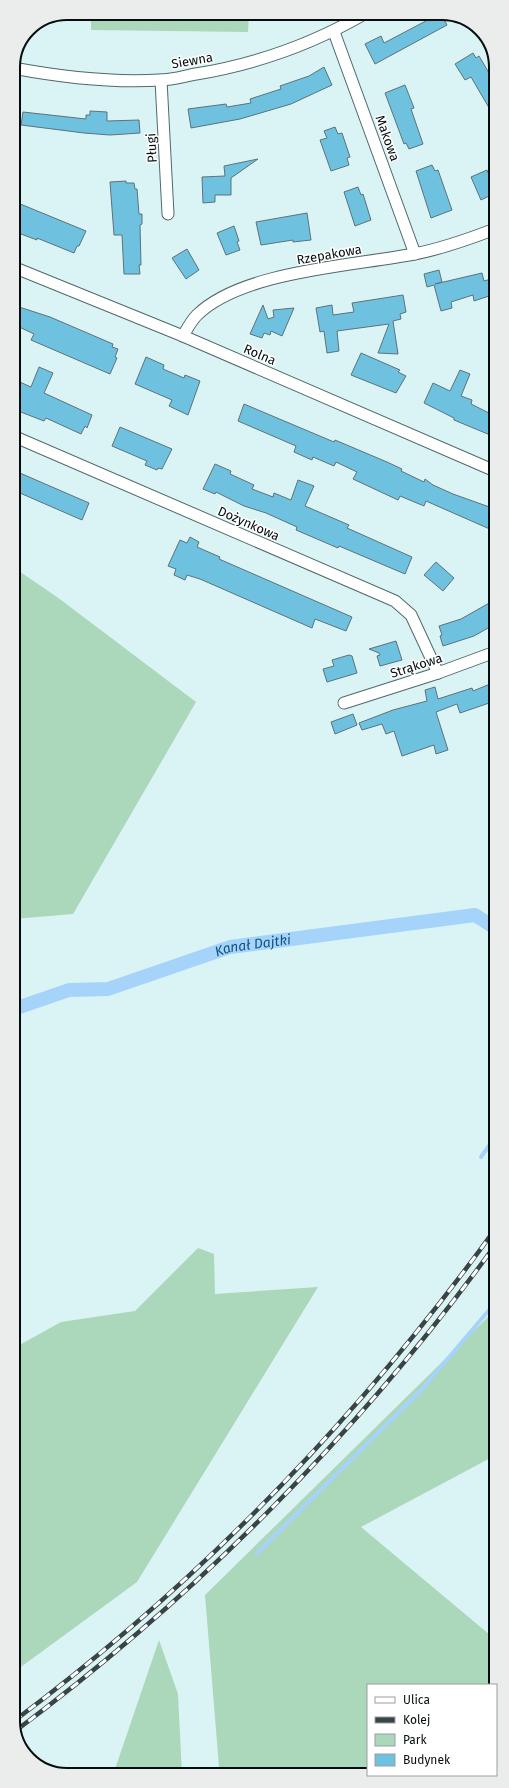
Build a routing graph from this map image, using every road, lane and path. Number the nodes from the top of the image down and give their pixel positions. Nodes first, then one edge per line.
1 (354, 20) edge
2 (334, 32) junction
3 (20, 69) edge
4 (161, 80) junction
5 (168, 214) dead end
6 (489, 231) edge
7 (415, 254) junction
8 (20, 270) edge
9 (183, 336) junction
10 (20, 439) edge
11 (489, 468) edge
12 (489, 654) edge
13 (438, 674) junction
14 (344, 703) dead end

1 - 2 street, Siewna
2 - 4 street, Siewna
2 - 7 street, Makowa
3 - 4 street, Siewna
4 - 5 street, Pługi
6 - 7 street, Rzepakowa
7 - 9 street, Rzepakowa
8 - 9 street, Rolna
9 - 11 street, Rolna
10 - 13 street, Dożynkowa
12 - 13 street, Strąkowa
13 - 14 street, Strąkowa

